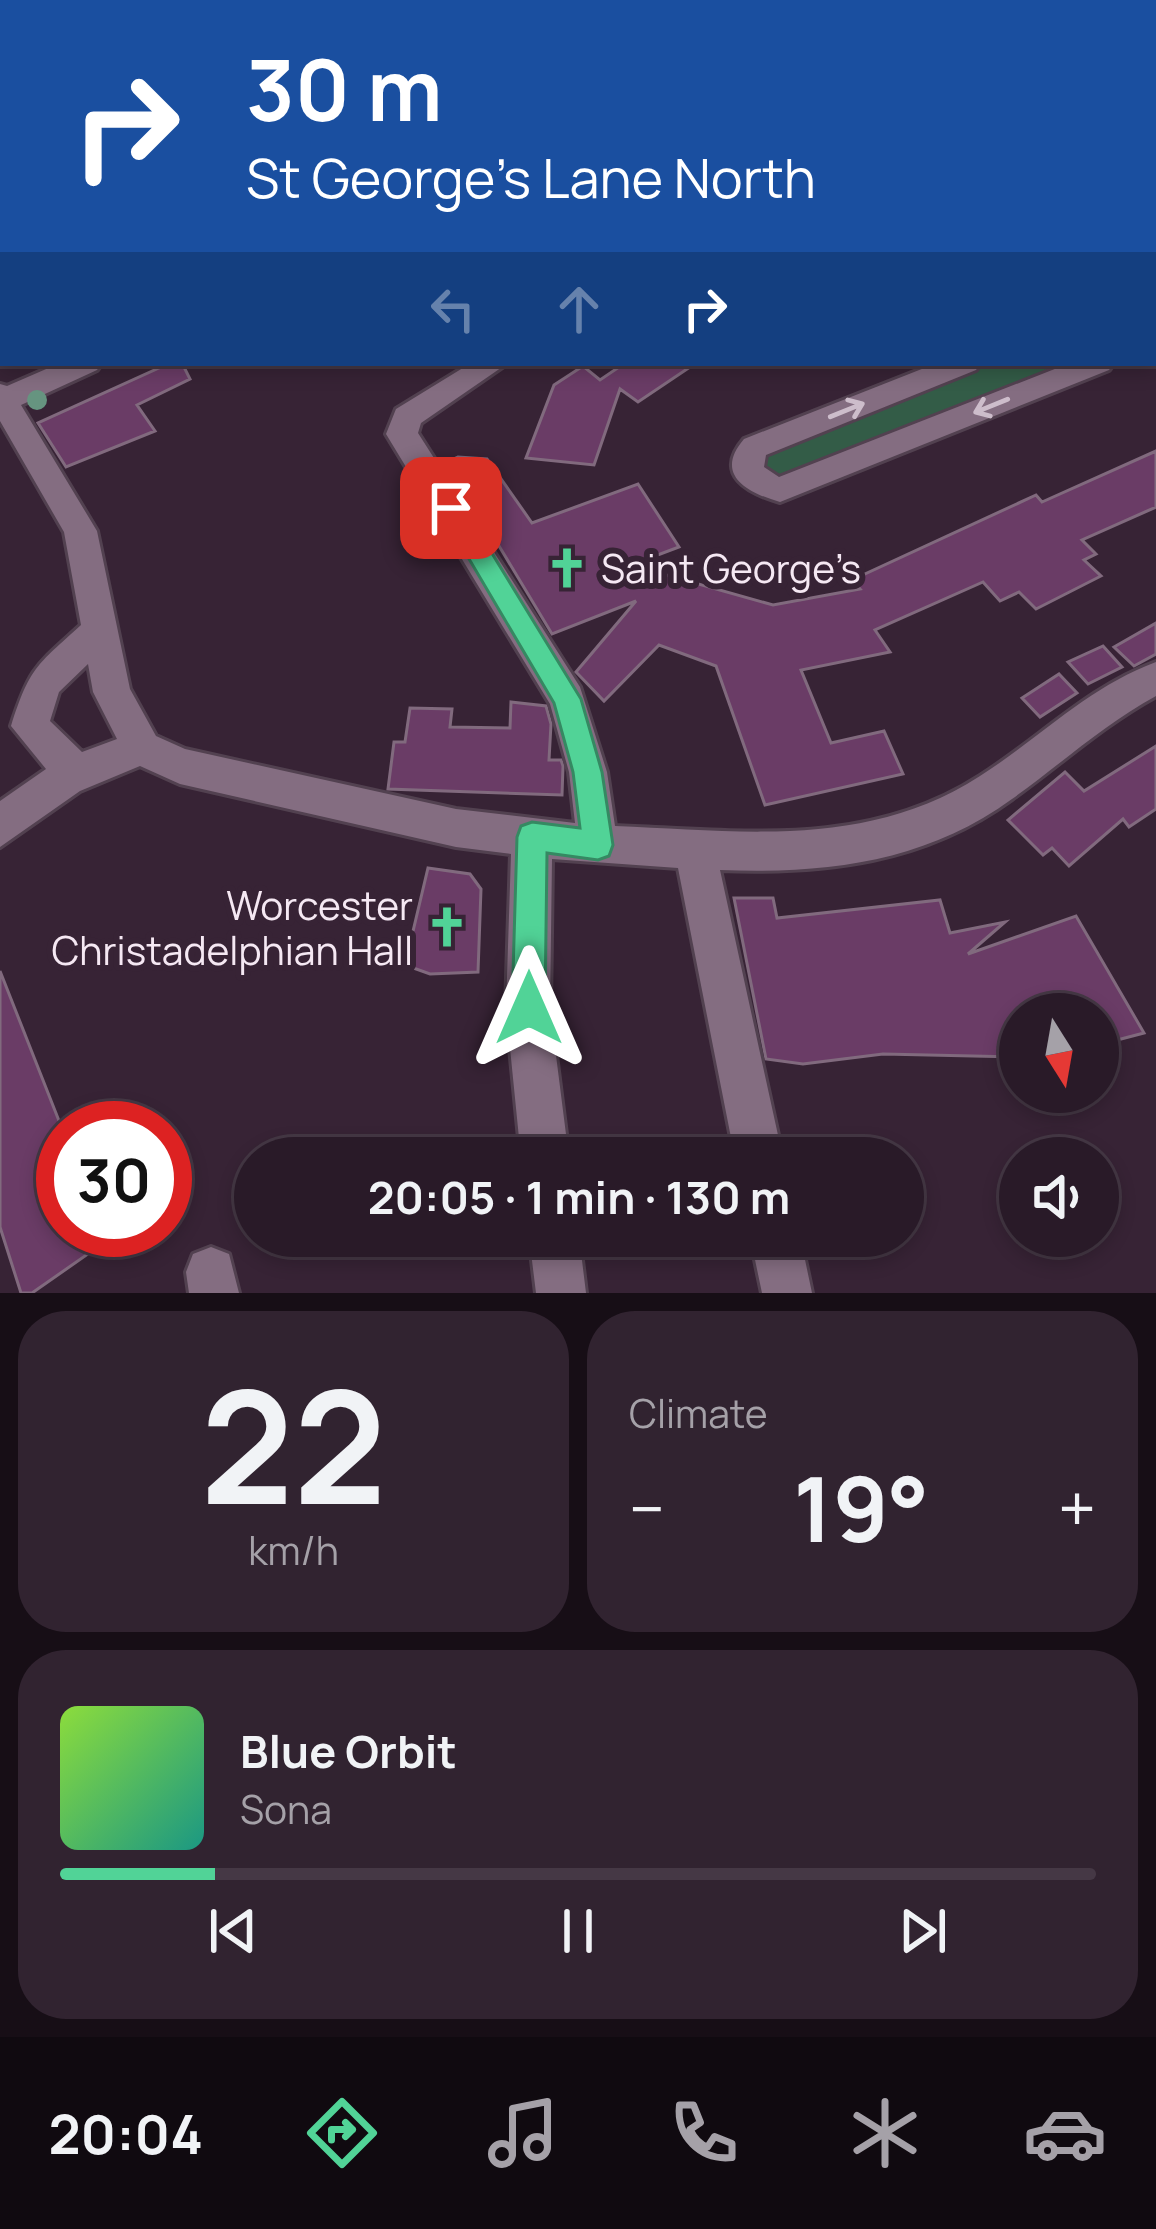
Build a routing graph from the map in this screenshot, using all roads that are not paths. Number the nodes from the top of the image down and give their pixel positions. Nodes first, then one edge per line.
1 (80, 366) edge
2 (488, 366) edge
3 (958, 366) edge
4 (1092, 366) edge
5 (1, 399) edge
6 (99, 631) junction
7 (1156, 678) edge
8 (142, 748) junction
9 (73, 770) junction
10 (0, 828) edge
11 (532, 837) junction
12 (598, 845) junction
13 (695, 850) junction
14 (543, 1137) edge
15 (755, 1137) edge
16 (557, 1257) edge
17 (779, 1257) edge
18 (561, 1293) edge
19 (787, 1293) edge

1 - 5 street
2 - 12 street
4 -> 3 street
5 - 6 street
6 - 8 street
6 - 9 street
7 - 13 street
8 - 9 street
8 - 11 street
9 - 10 street
11 - 12 street
11 - 14 street
12 - 13 street
13 - 15 street
16 - 18 street
17 - 19 street

